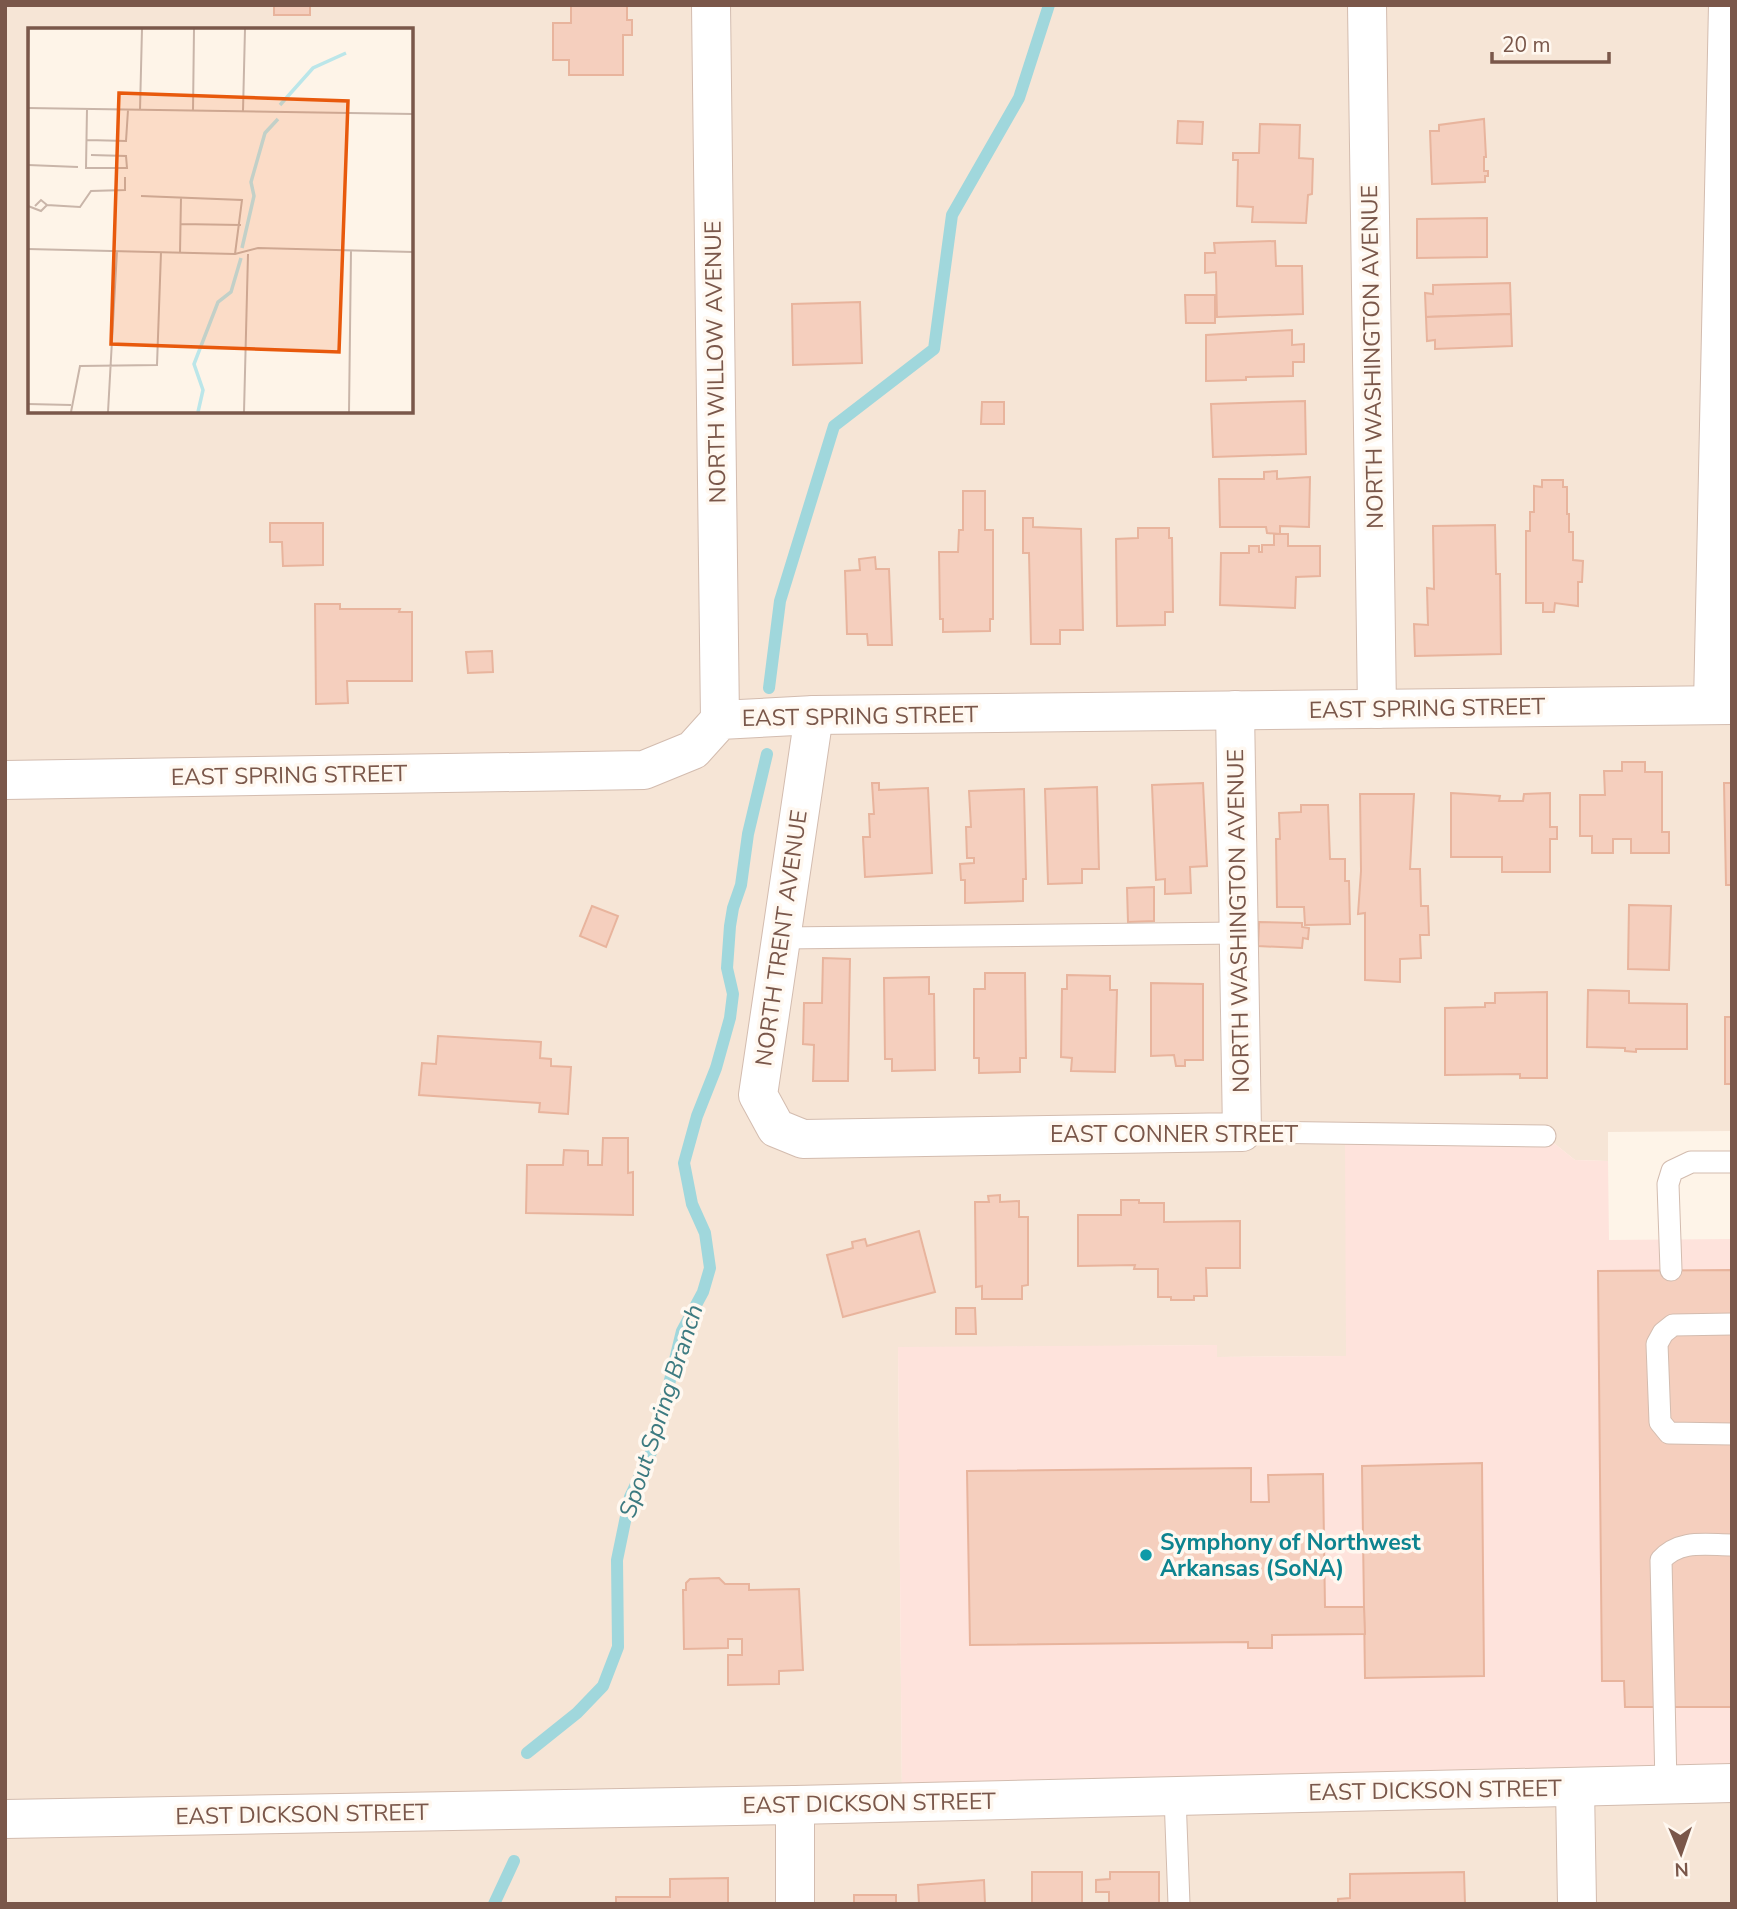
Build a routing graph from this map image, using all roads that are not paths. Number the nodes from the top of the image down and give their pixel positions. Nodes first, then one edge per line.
1 (711, 5) edge
2 (1367, 5) edge
3 (1728, 5) edge
4 (1722, 705) edge
5 (1377, 709) junction
6 (1235, 710) junction
7 (814, 715) junction
8 (720, 720) junction
9 (5, 780) edge
10 (1238, 933) junction
11 (781, 939) junction
12 (1242, 1132) junction
13 (1545, 1136) dead end
14 (803, 1139) joint
15 (1732, 1162) edge
16 (1671, 1270) dead end
17 (1732, 1324) edge
18 (1732, 1434) edge
19 (1732, 1545) edge
20 (1732, 1783) edge
21 (1666, 1785) junction
22 (1575, 1787) junction
23 (1175, 1796) junction
24 (795, 1805) junction
25 (5, 1819) edge
26 (796, 1904) edge
27 (1179, 1904) edge
28 (1577, 1904) edge

1 - 8 street, NORTH WILLOW AVENUE
2 - 5 street, NORTH WASHINGTON AVENUE
3 - 4 street
4 - 5 street, EAST SPRING STREET
5 - 6 street, EAST SPRING STREET
6 - 7 street, EAST SPRING STREET
6 - 10 street, NORTH WASHINGTON AVENUE
7 - 8 street, EAST SPRING STREET
7 - 11 street, NORTH TRENT AVENUE
8 - 9 street, EAST SPRING STREET
10 - 11 lane
10 - 12 street, NORTH WASHINGTON AVENUE
11 - 14 street, NORTH TRENT AVENUE
12 - 13 lane, EAST CONNER STREET
12 - 14 street, EAST CONNER STREET
15 - 16 lane
17 - 18 lane
19 - 21 lane
20 - 21 street, EAST DICKSON STREET
21 - 22 street, EAST DICKSON STREET
22 - 23 street, EAST DICKSON STREET
22 - 28 street
23 - 24 street, EAST DICKSON STREET
23 - 27 lane
24 - 25 street, EAST DICKSON STREET
24 - 26 street

